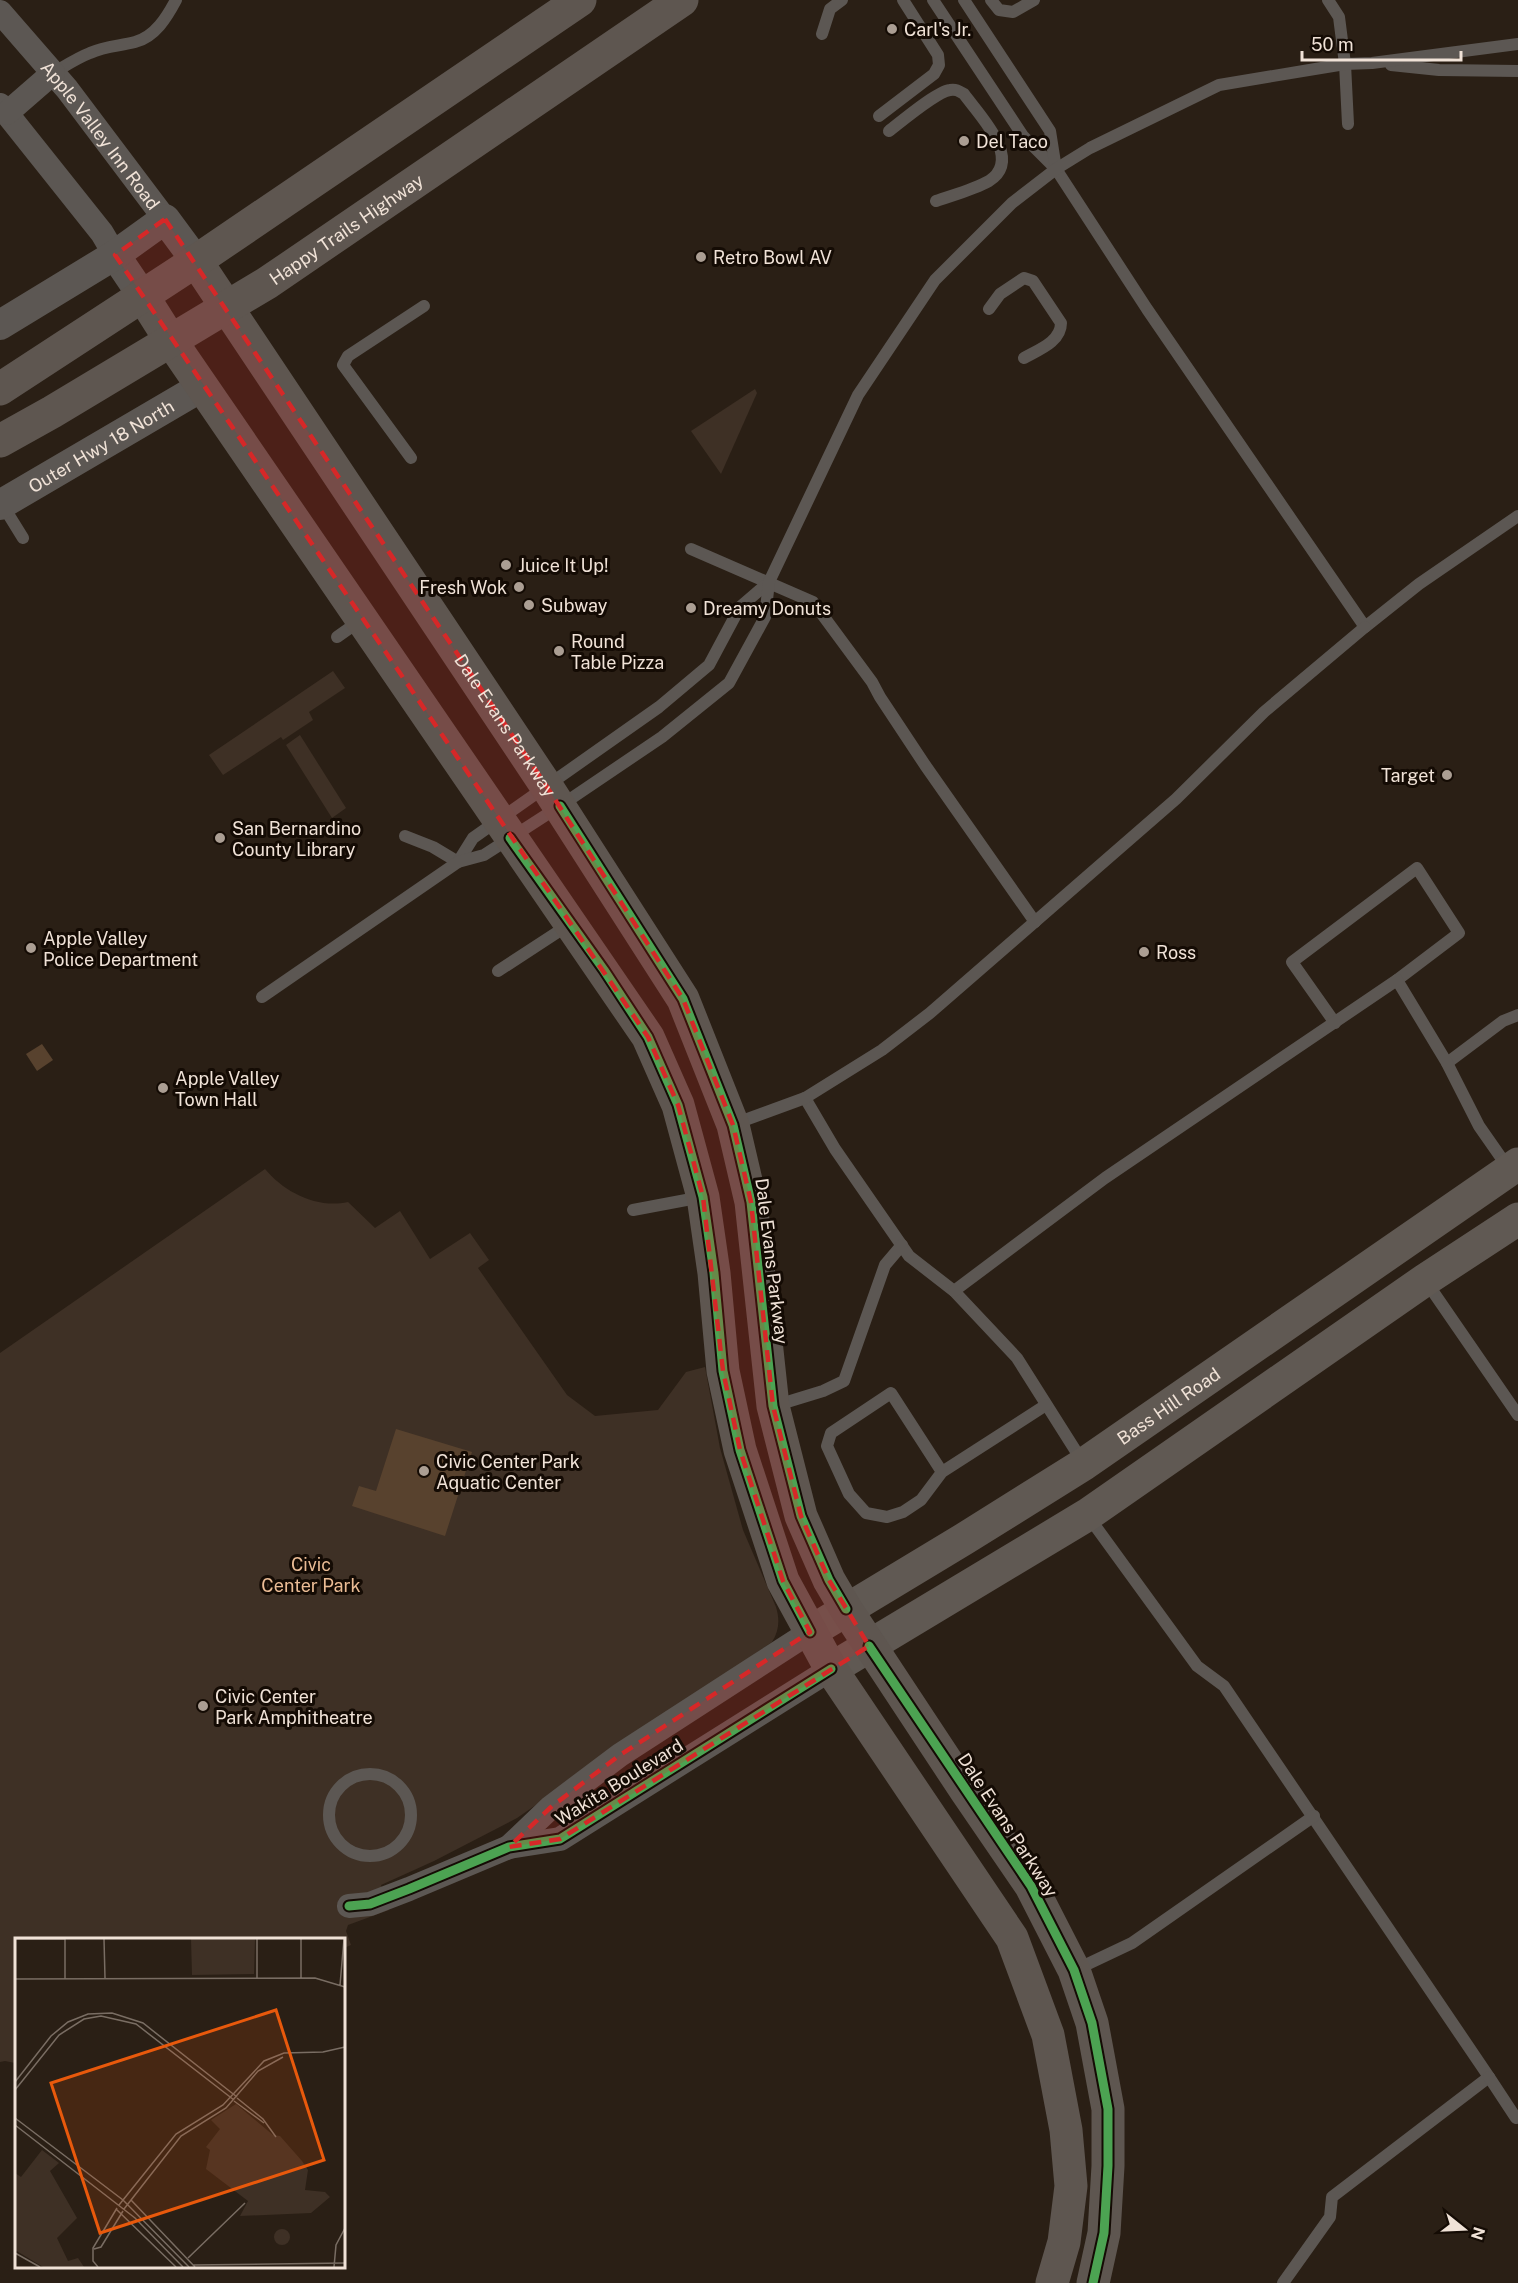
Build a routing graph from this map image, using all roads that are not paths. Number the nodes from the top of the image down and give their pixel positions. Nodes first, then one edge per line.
1 (176, 0) edge
2 (580, 0) edge
3 (682, 0) edge
4 (842, 0) edge
5 (903, 0) edge
6 (933, 0) edge
7 (964, 0) edge
8 (992, 0) edge
9 (1034, 0) edge
10 (1328, 0) edge
11 (0, 12) edge
12 (822, 34) dead end
13 (1518, 44) edge
14 (1372, 63) junction
15 (1345, 64) junction
16 (1518, 71) edge
17 (53, 73) junction
18 (4, 109) edge
19 (879, 116) dead end
20 (1348, 124) dead end
21 (889, 131) dead end
22 (1056, 170) junction
23 (936, 201) dead end
24 (165, 219) junction
25 (115, 255) junction
26 (196, 261) junction
27 (142, 296) junction
28 (424, 306) dead end
29 (228, 307) junction
30 (989, 309) dead end
31 (0, 324) edge
32 (171, 341) junction
33 (1024, 358) dead end
34 (203, 386) junction
35 (0, 389) edge
36 (0, 441) edge
37 (411, 458) dead end
38 (1, 504) edge
39 (1518, 516) edge
40 (23, 538) dead end
41 (691, 549) dead end
42 (769, 582) junction
43 (1365, 627) junction
44 (553, 796) junction
45 (505, 829) junction
46 (405, 836) dead end
47 (458, 862) junction
48 (1035, 922) junction
49 (571, 923) junction
50 (498, 971) dead end
51 (1397, 980) junction
52 (262, 997) dead end
53 (1518, 1015) edge
54 (1335, 1023) junction
55 (1448, 1063) junction
56 (805, 1098) junction
57 (733, 1125) junction
58 (1515, 1172) edge
59 (703, 1197) junction
60 (633, 1210) dead end
61 (1518, 1219) edge
62 (902, 1245) junction
63 (1425, 1280) junction
64 (954, 1291) junction
65 (1047, 1405) junction
66 (773, 1406) junction
67 (1518, 1415) edge
68 (1084, 1464) junction
69 (942, 1472) junction
70 (1087, 1515) junction
71 (846, 1609) junction
72 (810, 1632) junction
73 (869, 1646) junction
74 (831, 1669) junction
75 (1314, 1816) junction
76 (509, 1847) junction
77 (376, 1856) joint
78 (349, 1906) dead end
79 (1074, 1970) junction
80 (1489, 2076) junction
81 (1518, 2117) edge
82 (1052, 2283) edge
83 (1093, 2283) edge
84 (1283, 2283) edge

1 - 17 lane
2 - 26 main road
3 - 29 main road, Happy Trails Highway
4 - 12 lane
5 - 19 lane
6 - 22 lane
7 - 22 lane
8 - 9 lane
10 - 15 lane
11 - 17 street, Apple Valley Inn Road
13 - 14 lane
14 - 15 lane
14 - 16 lane
15 - 20 lane
15 - 22 lane
17 - 18 street
17 - 24 street, Apple Valley Inn Road
18 - 25 street
21 - 23 lane
22 - 42 lane
22 - 43 lane
24 - 25 street
24 - 26 street, Apple Valley Inn Road
25 - 27 street
25 - 31 street
26 - 27 main road
26 - 29 main road, Dale Evans Parkway
27 - 32 main road
27 - 35 main road
28 - 37 lane
29 - 32 main road, Happy Trails Highway
29 - 44 main road, Dale Evans Parkway
30 - 33 lane
32 - 34 main road
32 - 36 main road, Happy Trails Highway
34 - 38 street, Outer Hwy 18 North
34 - 45 main road
38 - 40 lane
39 - 43 lane
41 - 42 lane
42 - 44 lane
42 - 44 lane
42 - 48 lane
43 - 48 lane
44 - 45 lane
44 - 45 lane
44 - 57 main road, Dale Evans Parkway
45 - 47 lane
45 - 47 lane
45 - 49 main road
46 - 47 lane
47 - 52 lane
48 - 56 lane
49 - 50 lane
49 - 59 main road
51 - 54 lane
51 - 54 lane
51 - 55 lane
53 - 55 lane
54 - 64 lane
55 - 58 lane
56 - 57 lane
56 - 62 lane
57 - 66 main road, Dale Evans Parkway
58 - 68 main road, Bass Hill Road
59 - 60 lane
59 - 72 main road
61 - 63 main road
62 - 64 lane
62 - 66 lane
63 - 67 lane
63 - 70 main road
64 - 65 lane
65 - 68 lane
65 - 69 lane
66 - 71 main road, Dale Evans Parkway
68 - 71 main road, Bass Hill Road
69 - 69 lane
70 - 73 main road
70 - 75 lane
71 - 72 main road, Bass Hill Road
71 - 73 main road, Dale Evans Parkway
72 - 74 main road
72 - 76 street, Wakita Boulevard
73 - 74 main road
73 - 79 main road, Dale Evans Parkway
74 - 76 street, Wakita Boulevard
74 - 82 main road
75 - 79 lane
75 - 80 lane
76 - 78 street, Wakita Boulevard
77 - 77 lane
79 - 83 main road, Dale Evans Parkway
80 - 81 lane
80 - 84 lane

